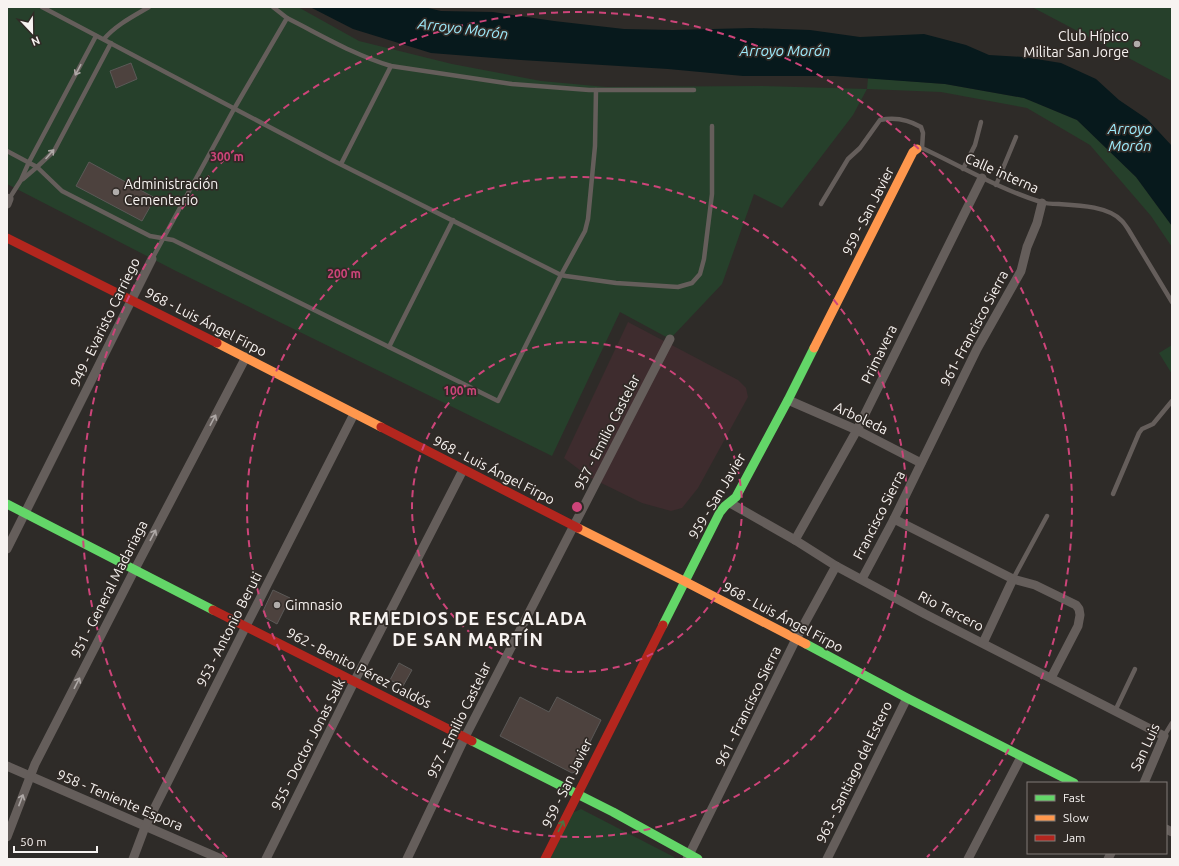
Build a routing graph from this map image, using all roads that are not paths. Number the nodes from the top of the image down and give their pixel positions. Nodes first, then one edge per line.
1 (42, 7) edge
2 (149, 7) edge
3 (273, 7) edge
4 (287, 18) junction
5 (96, 36) junction
6 (104, 39) junction
7 (111, 43) junction
8 (391, 66) junction
9 (596, 90) junction
10 (694, 90) dead end
11 (234, 109) junction
12 (981, 122) dead end
13 (712, 126) dead end
14 (1016, 137) dead end
15 (919, 148) junction
16 (7, 151) edge
17 (29, 162) junction
18 (341, 164) junction
19 (37, 168) junction
20 (963, 169) junction
21 (982, 178) junction
22 (21, 180) junction
23 (996, 185) junction
24 (8, 201) edge
25 (1042, 203) junction
26 (822, 204) dead end
27 (453, 220) junction
28 (7, 238) edge
29 (164, 238) junction
30 (152, 258) joint
31 (562, 275) junction
32 (132, 300) junction
33 (1172, 302) edge
34 (670, 339) dead end
35 (389, 347) junction
36 (246, 357) junction
37 (788, 400) junction
38 (1172, 401) edge
39 (354, 414) junction
40 (857, 430) junction
41 (921, 463) junction
42 (463, 470) junction
43 (1113, 494) dead end
44 (730, 503) junction
45 (7, 504) edge
46 (25, 513) junction
47 (1047, 516) dead end
48 (894, 519) junction
49 (573, 526) junction
50 (795, 540) junction
51 (7, 550) edge
52 (836, 566) junction
53 (135, 569) junction
54 (862, 579) junction
55 (1013, 579) junction
56 (684, 581) junction
57 (246, 626) junction
58 (796, 639) junction
59 (983, 643) junction
60 (1135, 669) dead end
61 (1051, 678) junction
62 (354, 682) junction
63 (907, 698) junction
64 (1115, 711) junction
65 (1172, 723) edge
66 (1164, 736) junction
67 (465, 737) junction
68 (1021, 757) junction
69 (7, 766) edge
70 (30, 777) junction
71 (1072, 782) edge
72 (1144, 782) edge
73 (577, 794) junction
74 (145, 827) junction
75 (7, 837) edge
76 (692, 858) edge
77 (133, 859) edge
78 (221, 859) edge
79 (266, 859) edge
80 (407, 859) edge
81 (545, 859) edge
82 (827, 859) edge
83 (968, 859) edge

1 - 5 lane
2 - 6 lane
3 - 4 lane
4 - 8 lane
4 - 11 lane, 949 - Evaristo Carriego
5 - 6 lane
5 -> 17 lane
6 - 7 lane
7 - 11 lane
19 -> 7 lane
8 - 9 lane
8 - 18 lane
9 - 10 lane
9 - 31 lane
11 - 18 lane
11 - 29 lane, 949 - Evaristo Carriego
12 - 20 lane
13 - 31 lane
14 - 23 lane
15 - 20 lane, Calle interna
15 - 26 lane
15 - 37 street, 959 - San Javier
16 - 17 lane
17 - 19 lane
17 - 22 lane
18 - 27 lane
19 - 22 lane
19 - 29 lane
20 - 21 lane, Calle interna
21 - 23 lane, Calle interna
21 - 40 street, Primavera
22 - 24 lane
23 - 25 lane, Calle interna
25 - 33 lane, Calle interna
25 - 41 street, 961- Francisco Sierra
27 - 31 lane
27 - 35 lane
28 - 32 street, 968 - Luis Ángel Firpo
29 - 30 lane, 949 - Evaristo Carriego
29 - 35 lane
30 - 32 street, 949 - Evaristo Carriego
31 - 35 lane
32 - 36 street, 968 - Luis Ángel Firpo
32 - 46 street, 949 - Evaristo Carriego
34 - 49 street, 957 - Emilio Castelar
36 - 39 street, 968 - Luis Ángel Firpo
53 -> 36 street, 951 - General Madariaga
37 - 40 street, Arboleda
37 - 44 street, 959 - San Javier
38 - 43 lane
39 - 42 street, 968 - Luis Ángel Firpo
39 - 57 street, 953 - Antonio Beruti
40 - 41 street, Arboleda
40 - 50 street, Primavera
41 - 48 street, Francisco Sierra
42 - 49 street, 968 - Luis Ángel Firpo
42 - 62 street, 955 - Doctor Jonas Salk
44 - 50 street, Rio Tercero
44 - 56 street, 959 - San Javier
45 - 46 street, 962 - Benito Pérez Galdós
46 - 51 street, 949 - Evaristo Carriego
46 - 53 street, 962 - Benito Pérez Galdós
47 - 55 lane
48 - 54 street, Francisco Sierra
48 - 55 street
49 - 56 street, 968 - Luis Ángel Firpo
49 - 67 street, 957 - Emilio Castelar
50 - 52 street, Rio Tercero
52 - 54 street, Rio Tercero
52 - 58 street, 961 - Francisco Sierra
53 - 57 street, 962 - Benito Pérez Galdós
70 -> 53 street, 951 - General Madariaga
54 - 59 street, Rio Tercero
55 - 59 street
55 - 61 street
56 - 58 street, 968 - Luis Ángel Firpo
56 - 73 street, 959 - San Javier
57 - 62 street, 962 - Benito Pérez Galdós
57 - 74 street, 953 - Antonio Beruti
58 - 63 street, 968 - Luis Ángel Firpo
58 - 76 street, 961 - Francisco Sierra
59 - 61 street, Rio Tercero
60 - 64 lane
61 - 64 street, Rio Tercero
62 - 67 street, 962 - Benito Pérez Galdós
62 - 79 street, 955 - Doctor Jonas Salk
63 - 68 street, 968 - Luis Ángel Firpo
63 - 82 street, 963 - Santiago del Estero
64 - 66 street, Rio Tercero
65 - 66 lane, San Luis
66 - 72 street, San Luis
67 - 73 street, 962 - Benito Pérez Galdós
67 - 80 street, 957 - Emilio Castelar
68 - 71 street, 968 - Luis Ángel Firpo
68 - 83 street
69 - 70 street, 958 - Teniente Espora
70 - 74 street, 958 - Teniente Espora
75 -> 70 street, 951 - General Madariaga
73 - 76 street, 962 - Benito Pérez Galdós
81 -> 73 street, 959 - San Javier
74 - 77 street, 953 - Antonio Beruti
74 - 78 street, 958 - Teniente Espora

